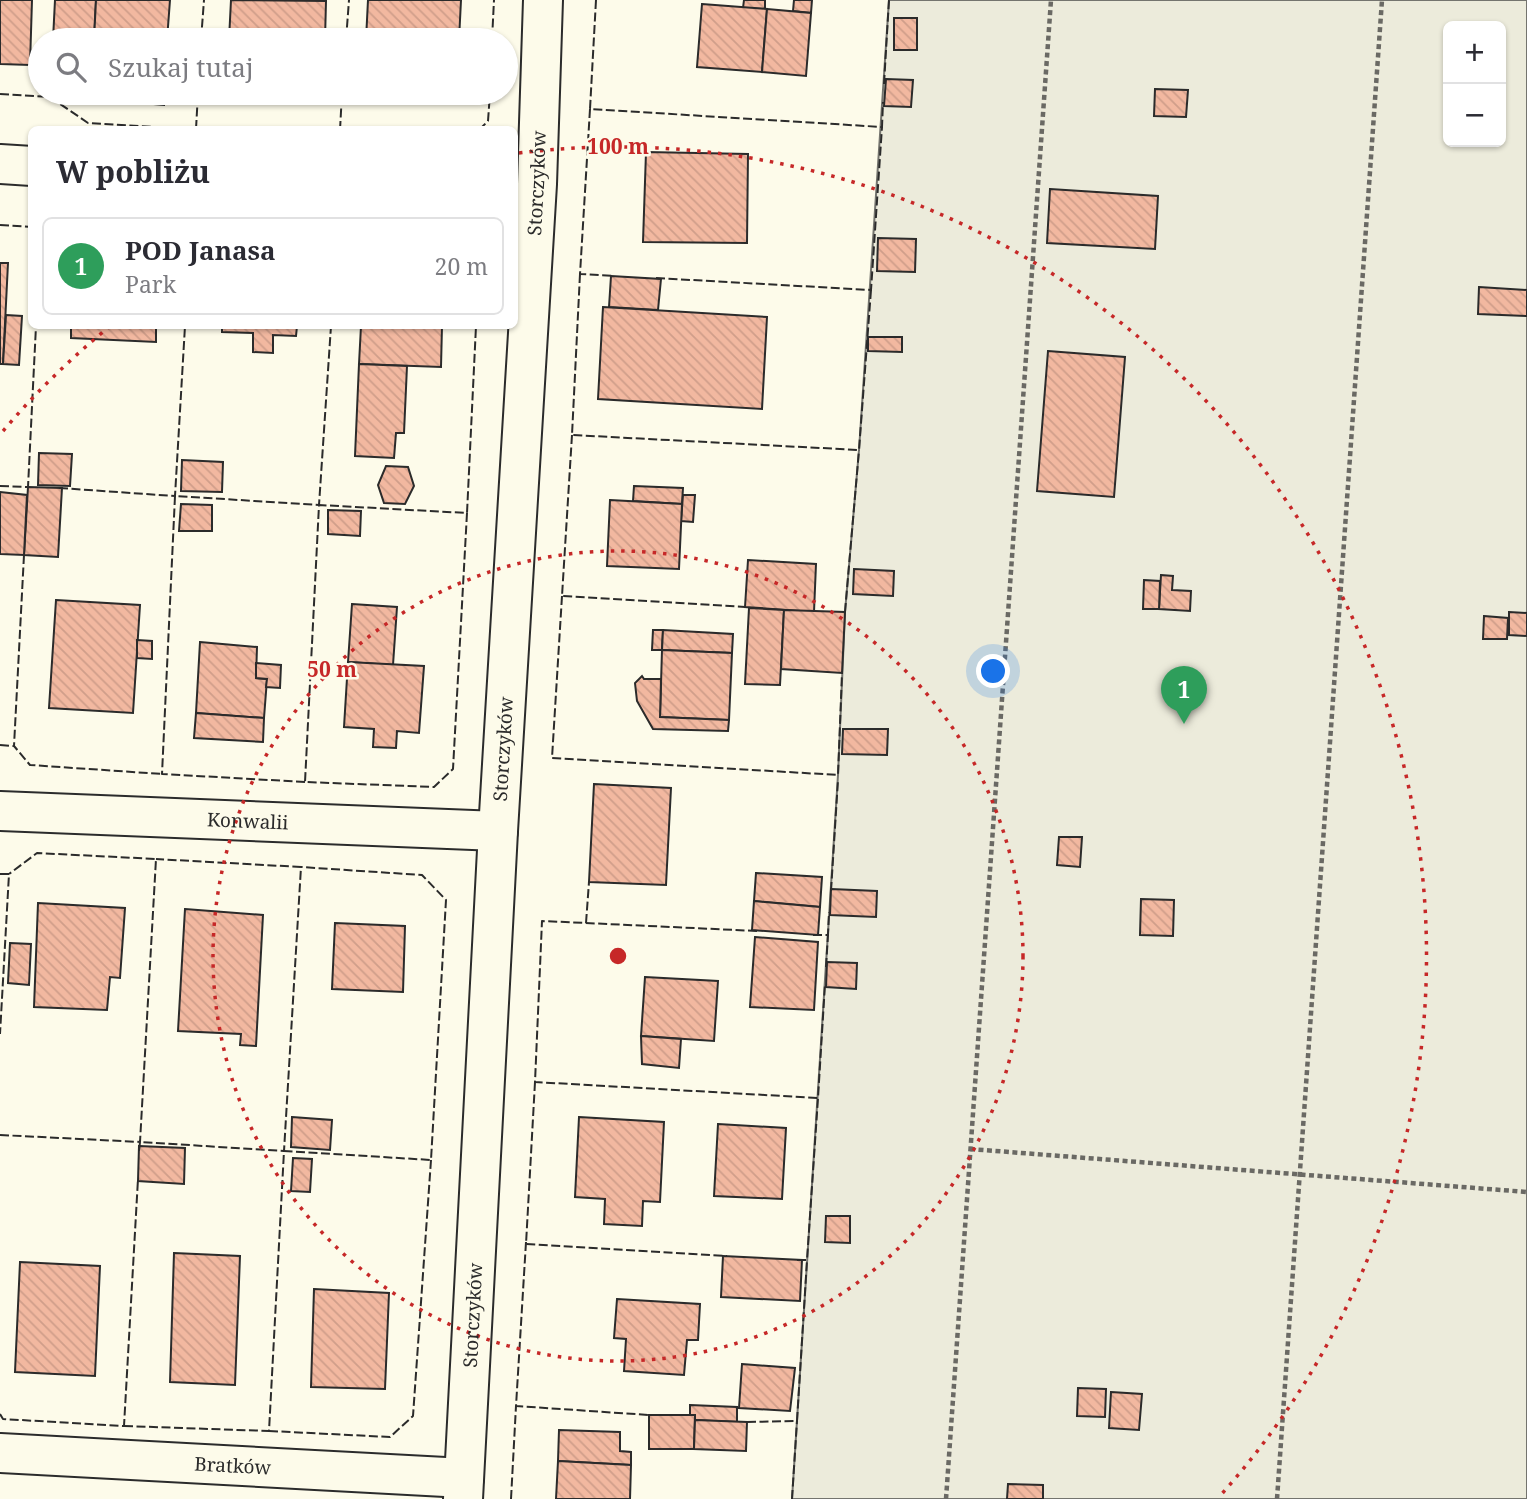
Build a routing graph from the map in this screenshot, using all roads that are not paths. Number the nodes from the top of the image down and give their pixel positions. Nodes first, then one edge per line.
1 (543, 0) edge
2 (0, 164) edge
3 (28, 166) edge
4 (526, 184) edge
5 (0, 811) edge
6 (498, 831) junction
7 (0, 1452) edge
8 (464, 1489) edge

1 - 4 street, Storczyków
2 - 3 street
4 - 6 street, Storczyków
5 - 6 street, Konwalii
6 - 8 street, Storczyków
7 - 8 street, Bratków

